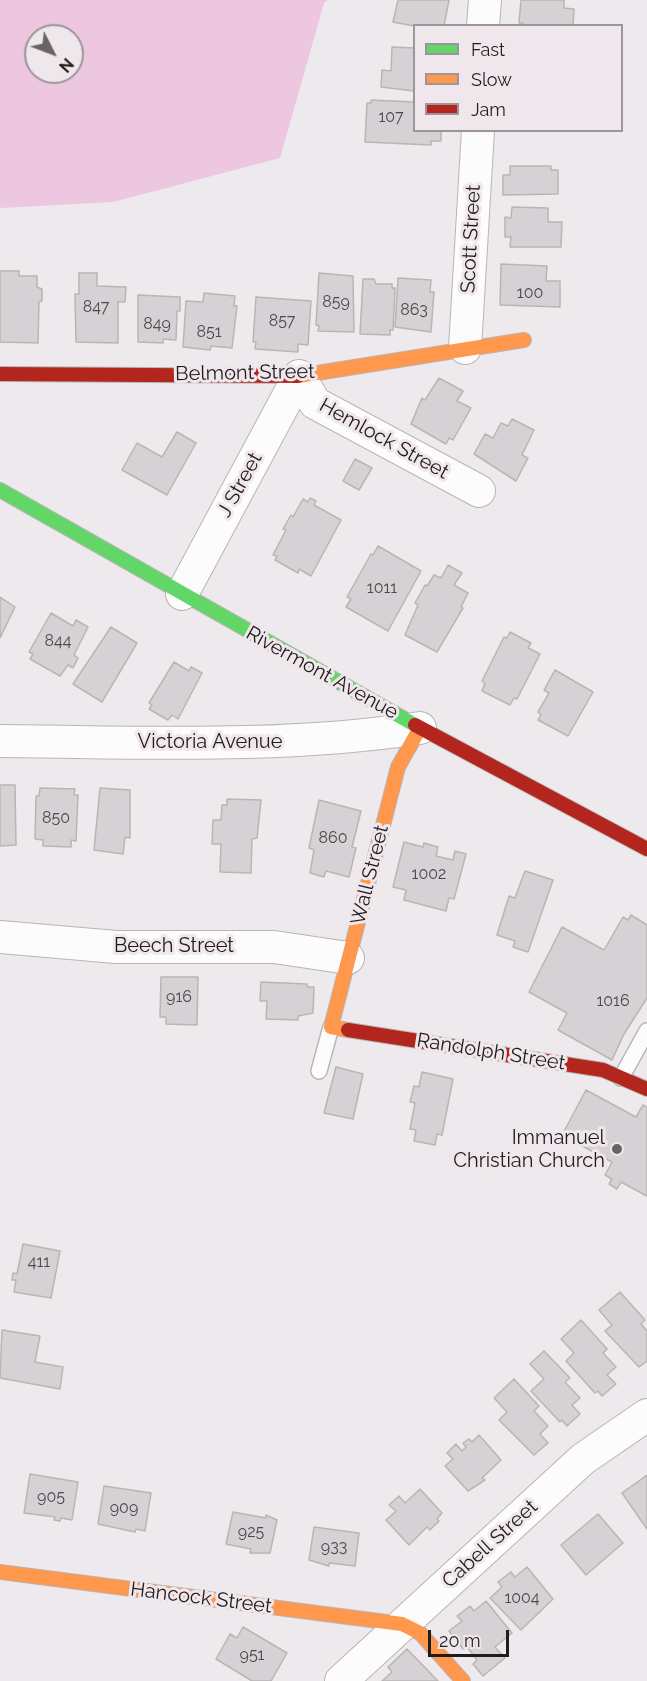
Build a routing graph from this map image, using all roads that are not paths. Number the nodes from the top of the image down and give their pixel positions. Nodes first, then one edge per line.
1 (485, 0) edge
2 (483, 24) edge
3 (477, 132) edge
4 (524, 340) dead end
5 (465, 348) junction
6 (0, 374) edge
7 (300, 376) junction
8 (0, 490) edge
9 (479, 491) dead end
10 (182, 594) junction
11 (420, 728) junction
12 (0, 741) edge
13 (647, 849) edge
14 (0, 937) edge
15 (348, 958) junction
16 (331, 1027) junction
17 (647, 1031) edge
18 (320, 1071) dead end
19 (621, 1078) junction
20 (647, 1089) edge
21 (647, 1415) edge
22 (0, 1572) edge
23 (402, 1624) junction
24 (341, 1681) edge
25 (463, 1681) edge

1 - 2 street
3 - 5 street, Scott Street
4 - 5 street, Belmont Street
5 - 7 street, Belmont Street
6 - 7 street, Belmont Street
7 - 9 street, Hemlock Street
7 - 10 street, J Street
8 - 10 street, Rivermont Avenue
10 - 11 street, Rivermont Avenue
11 - 12 street, Victoria Avenue
11 - 13 street, Rivermont Avenue
11 - 15 street, Wall Street
14 - 15 street, Beech Street
15 - 16 street, Wall Street
16 - 18 lane
16 - 19 street, Randolph Street
17 - 19 lane
19 - 20 street, Randolph Street
21 - 23 street, Cabell Street
22 - 23 street, Hancock Street
23 - 24 street, Cabell Street
23 - 25 street

